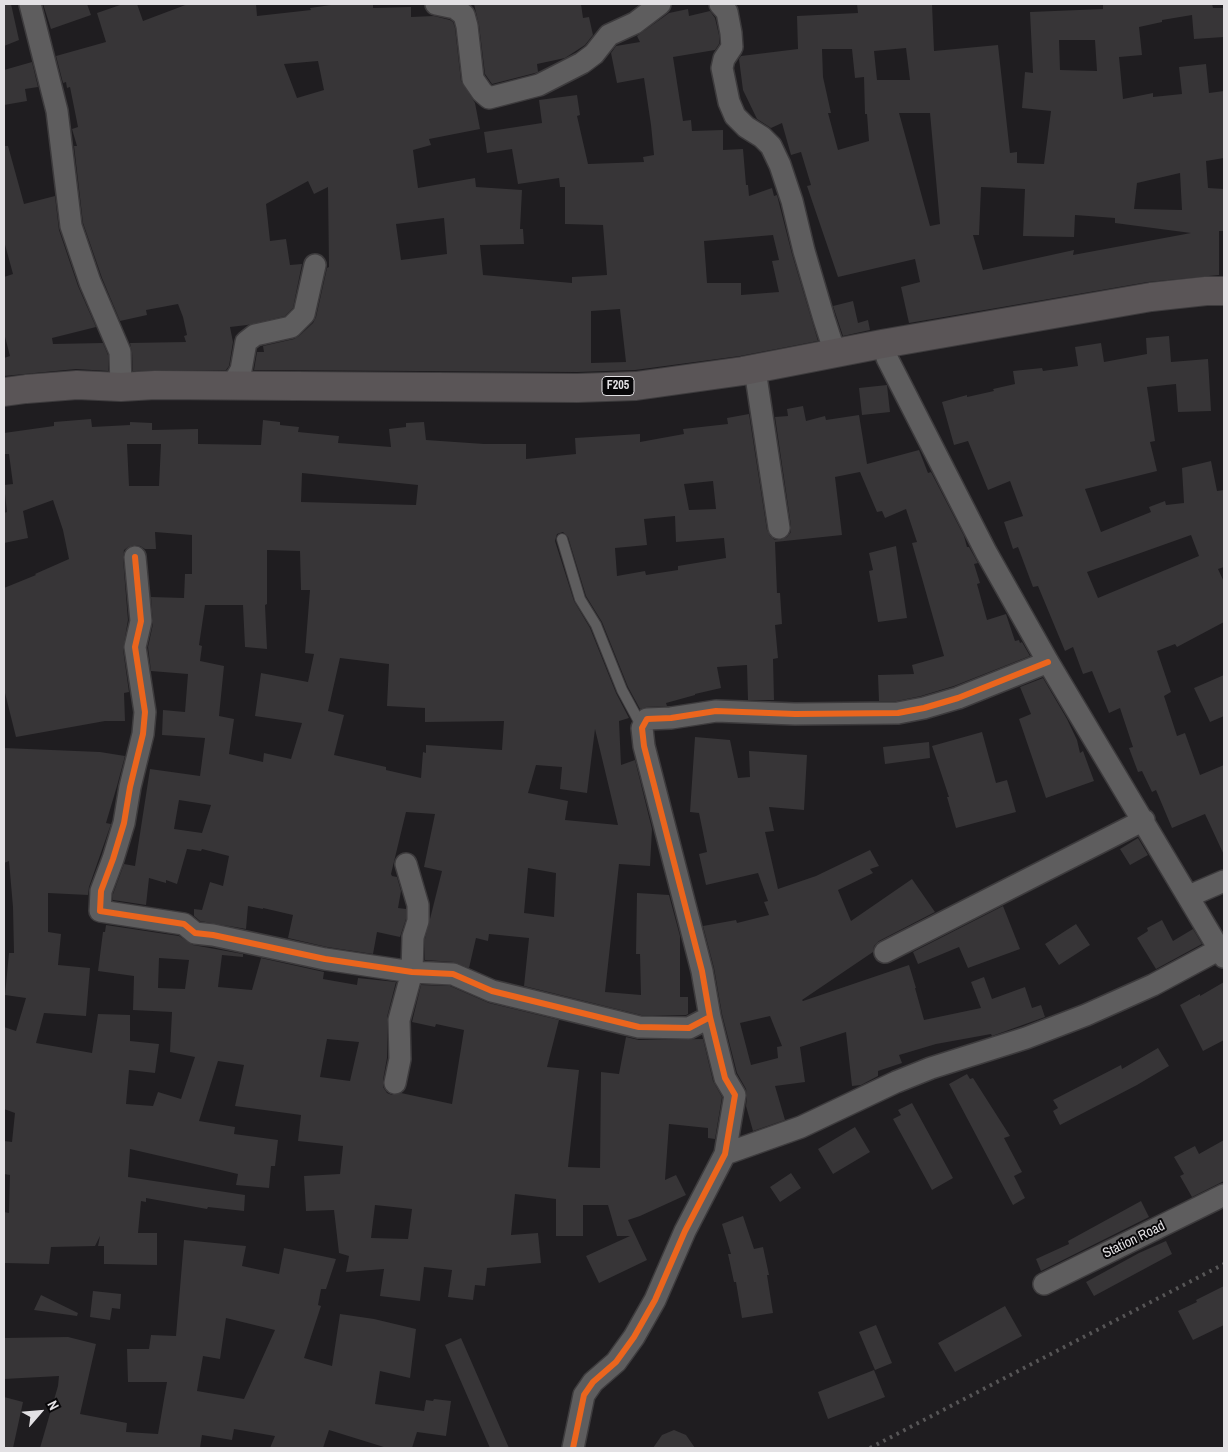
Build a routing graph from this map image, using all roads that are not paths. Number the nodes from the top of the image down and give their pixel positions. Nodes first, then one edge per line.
1 (30, 4) edge
2 (436, 4) edge
3 (660, 4) edge
4 (720, 4) edge
5 (315, 265) dead end
6 (1224, 291) edge
7 (1224, 306) edge
8 (835, 353) junction
9 (887, 358) junction
10 (757, 382) junction
11 (232, 385) junction
12 (121, 387) junction
13 (4, 392) edge
14 (4, 406) edge
15 (779, 528) dead end
16 (562, 539) dead end
17 (135, 557) dead end
18 (1048, 662) junction
19 (642, 728) junction
20 (1144, 820) junction
21 (406, 864) dead end
22 (1224, 881) edge
23 (1189, 896) junction
24 (885, 952) dead end
25 (1222, 953) edge
26 (412, 972) junction
27 (710, 1017) junction
28 (395, 1083) dead end
29 (725, 1154) junction
30 (1224, 1195) edge
31 (1044, 1284) dead end
32 (573, 1448) edge

1 - 12 street
2 - 3 street
4 - 8 street
5 - 11 street
6 - 8 main road, F205
7 - 9 main road, F205
8 - 11 main road, F205
9 - 10 main road, F205
9 - 18 street
10 - 14 main road, F205
10 - 15 street
11 - 12 main road, F205
12 - 13 main road, F205
16 - 19 lane
17 - 26 street
18 - 19 street
18 - 20 street
19 - 27 street
20 - 23 street
20 - 24 street
21 - 26 street
22 - 23 street
23 - 25 street
25 - 29 street
26 - 27 street
26 - 28 street
27 - 29 street
29 - 32 street
30 - 31 street, Station Road

